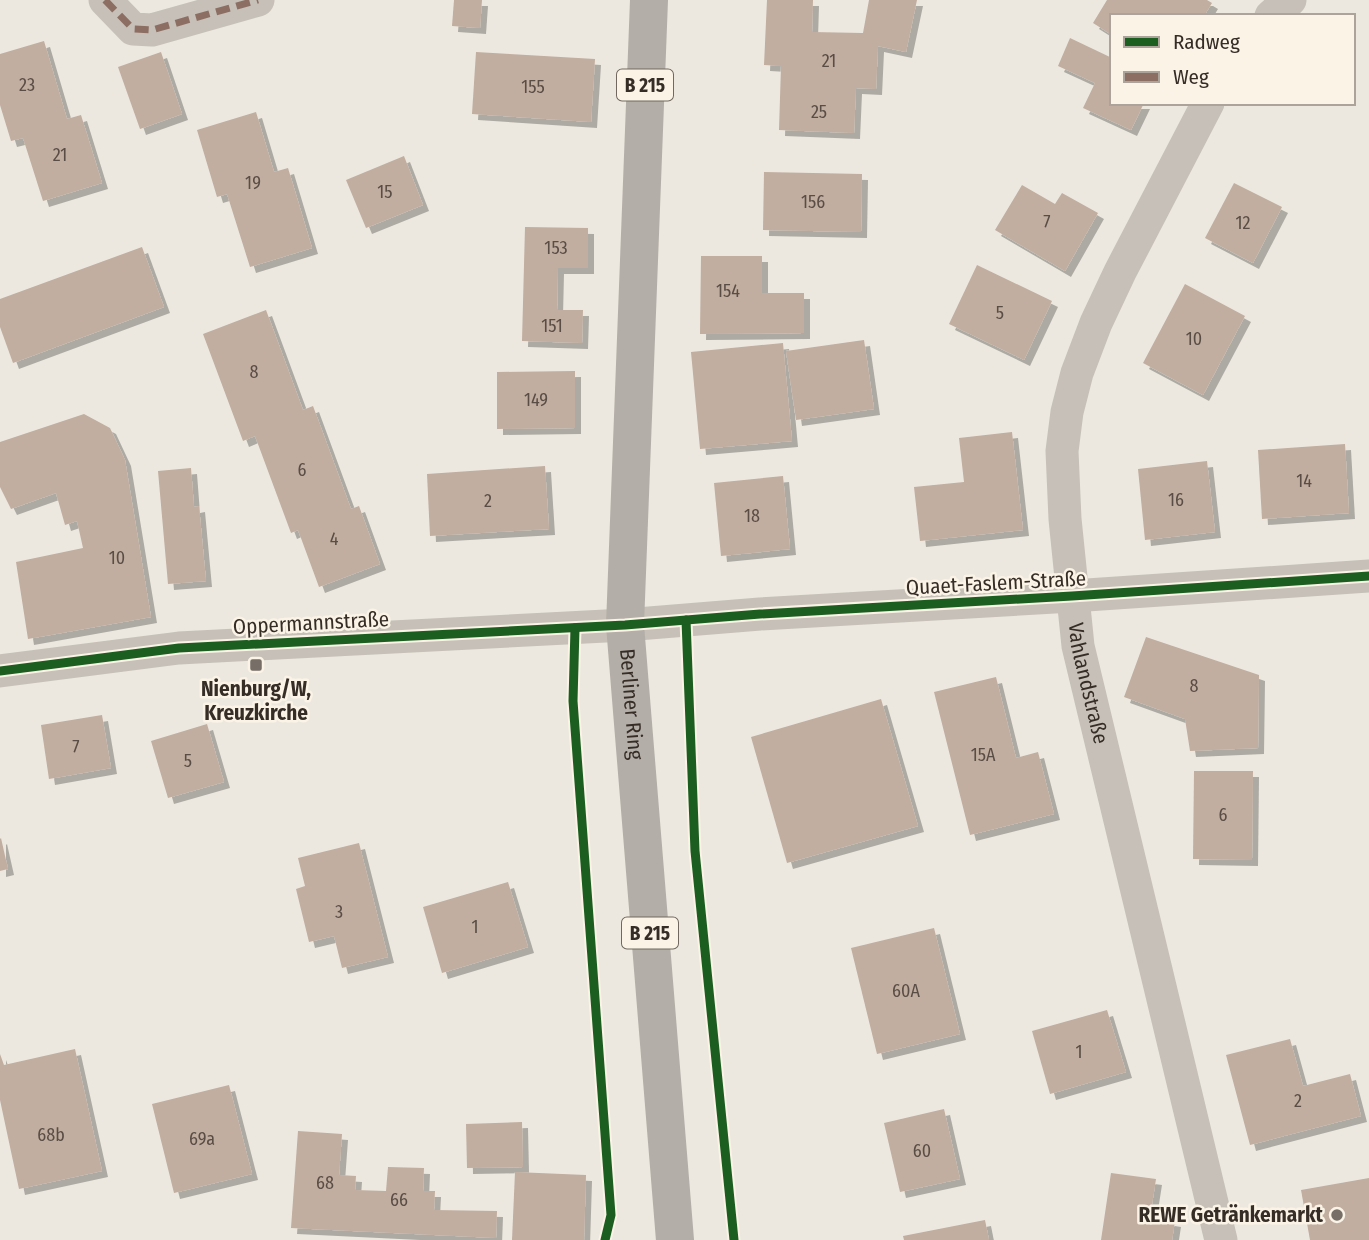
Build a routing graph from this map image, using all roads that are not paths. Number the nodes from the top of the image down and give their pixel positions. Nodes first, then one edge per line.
1 (105, 0) edge
2 (257, 0) edge
3 (649, 0) edge
4 (1290, 0) edge
5 (1273, 14) edge
6 (1207, 105) edge
7 (1369, 576) edge
8 (1072, 596) junction
9 (625, 625) junction
10 (0, 671) edge
11 (675, 1240) edge
12 (1221, 1240) edge

1 - 2 street
3 - 9 main road, Berliner Ring / B 215
4 - 5 street
6 - 8 street, Vahlandstraße
7 - 8 street, Quaet-Faslem-Straße
8 - 9 street, Quaet-Faslem-Straße
8 - 12 street, Vahlandstraße
9 - 10 street, Oppermannstraße
9 - 11 main road, Berliner Ring / B 215

